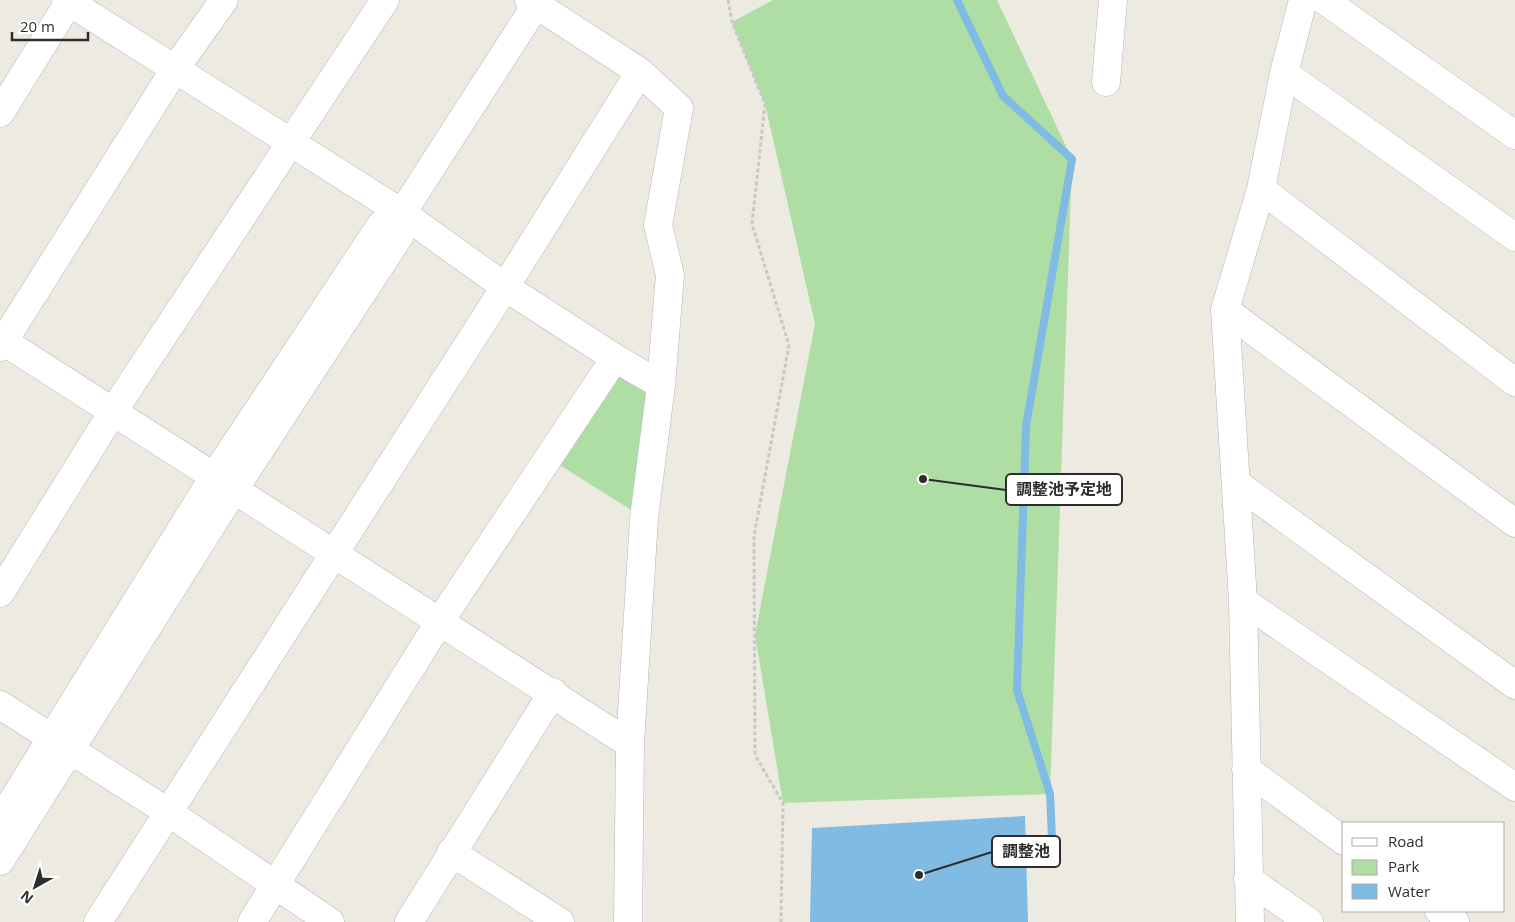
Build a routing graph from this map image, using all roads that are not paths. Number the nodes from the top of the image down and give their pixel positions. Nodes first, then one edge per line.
1 (224, 0) edge
2 (386, 0) edge
3 (1114, 0) edge
4 (1303, 0) edge
5 (1324, 0) edge
6 (67, 1) edge
7 (532, 2) edge
8 (175, 69) junction
9 (640, 72) junction
10 (1284, 73) junction
11 (1106, 82) dead end
12 (0, 113) edge
13 (1515, 135) edge
14 (291, 143) junction
15 (1261, 189) junction
16 (402, 214) junction
17 (1515, 237) edge
18 (505, 287) junction
19 (1225, 310) junction
20 (1, 342) edge
21 (615, 358) junction
22 (1515, 382) edge
23 (661, 385) junction
24 (114, 410) junction
25 (225, 482) junction
26 (1236, 482) junction
27 (1515, 523) edge
28 (334, 552) junction
29 (0, 593) edge
30 (1244, 601) junction
31 (440, 621) junction
32 (1515, 685) edge
33 (552, 692) junction
34 (0, 705) edge
35 (61, 744) junction
36 (630, 744) junction
37 (1246, 769) junction
38 (1515, 787) edge
39 (168, 812) junction
40 (0, 821) edge
41 (1342, 840) edge
42 (451, 852) junction
43 (0, 861) edge
44 (1248, 879) junction
45 (275, 886) junction
46 (1440, 912) edge
47 (98, 922) edge
48 (252, 922) edge
49 (330, 922) edge
50 (409, 922) edge
51 (560, 922) edge
52 (628, 922) edge
53 (1250, 922) edge
54 (1309, 922) edge
55 (1455, 922) edge

1 - 8 street
2 - 14 street
3 - 11 street
4 - 10 street
5 - 13 street
6 - 8 street
6 - 12 street
7 - 9 street
7 - 16 street
8 - 14 street
8 - 20 street
9 - 18 street
9 - 23 street
10 - 15 street
10 - 17 street
14 - 16 street
14 - 24 street
15 - 19 street
15 - 22 street
16 - 18 street
16 - 25 street
18 - 21 street
18 - 28 street
19 - 26 street
19 - 27 street
20 - 24 street
21 - 23 street
21 - 31 street
23 - 36 street
24 - 25 street
24 - 29 street
25 - 28 street
25 - 35 street
26 - 30 street
26 - 32 street
28 - 31 street
28 - 39 street
30 - 37 street
30 - 38 street
31 - 33 street
31 - 45 street
33 - 36 street
33 - 42 street
34 - 35 street
35 - 39 street
35 - 40 street
35 - 43 street
36 - 52 street
37 - 41 street
37 - 44 street
39 - 45 street
39 - 47 street
42 - 50 street
42 - 51 street
44 - 53 street
44 - 54 street
45 - 48 street
45 - 49 street
46 - 55 street

